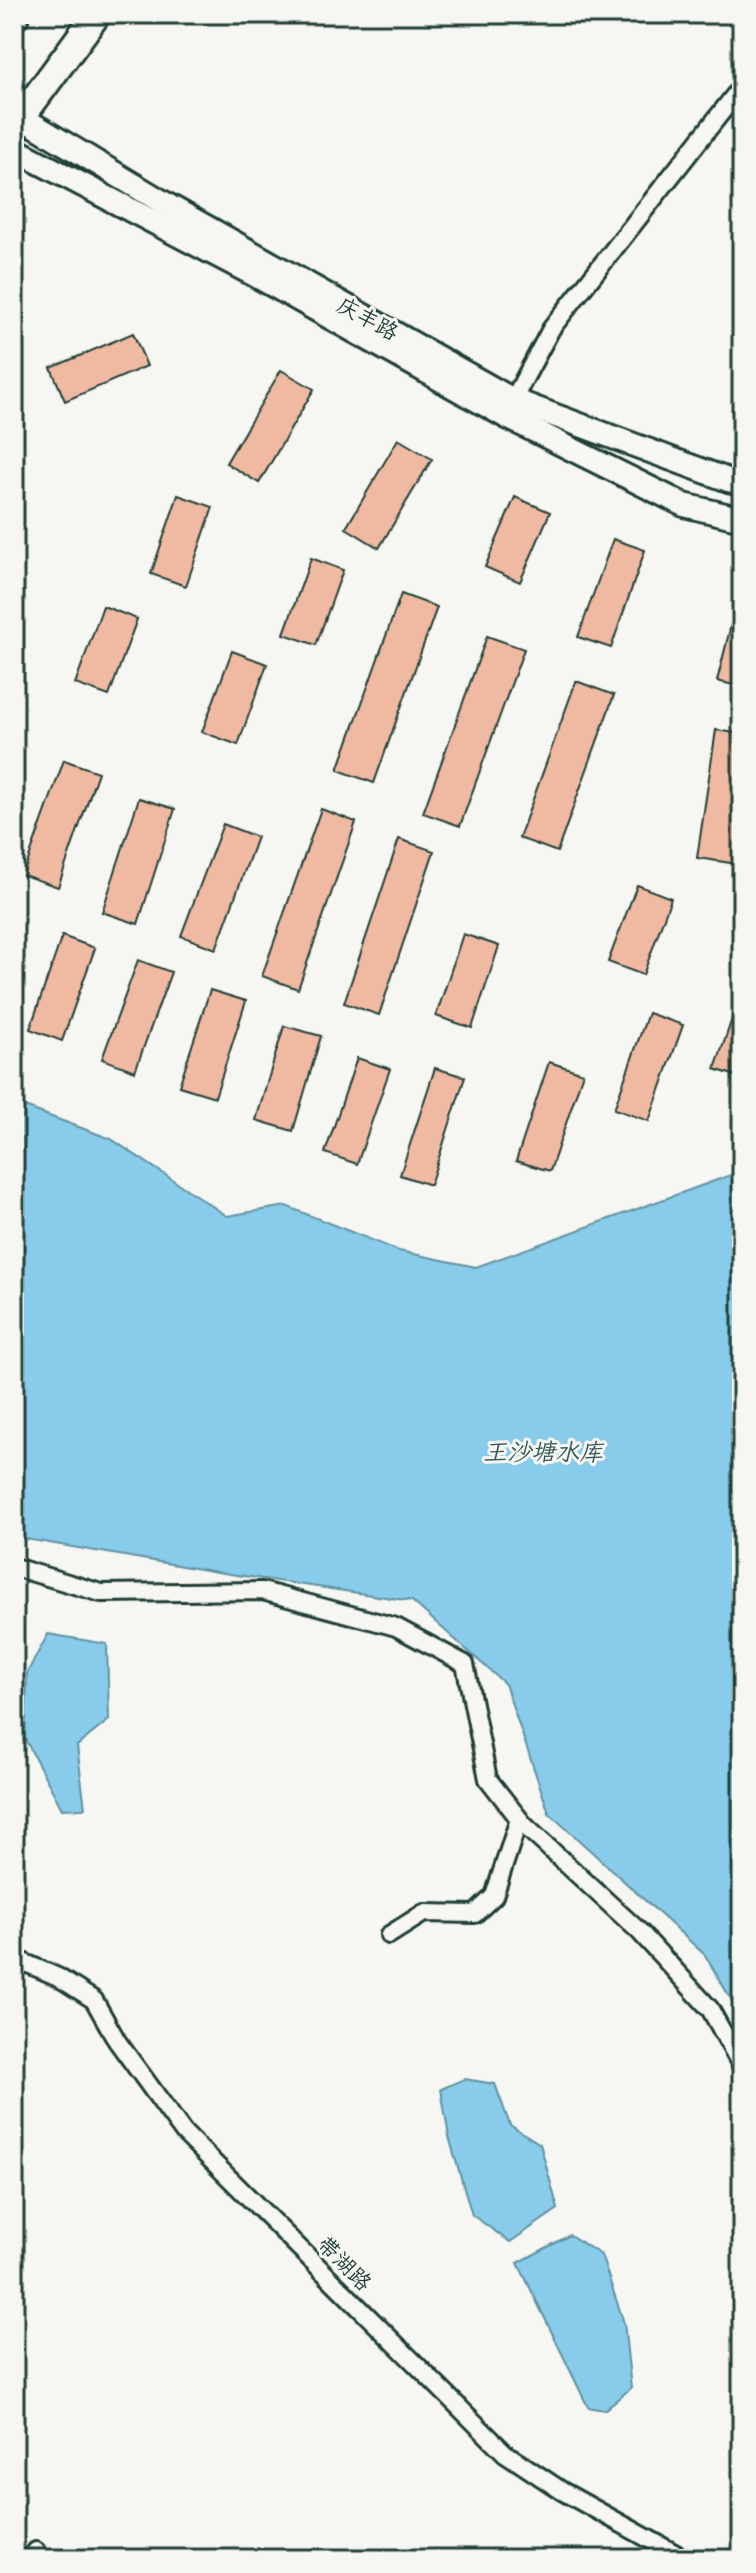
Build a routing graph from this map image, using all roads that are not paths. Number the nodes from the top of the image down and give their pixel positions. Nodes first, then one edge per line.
1 (97, 14) edge
2 (742, 86) edge
3 (16, 121) edge
4 (14, 149) edge
5 (513, 400) junction
6 (742, 483) edge
7 (742, 519) edge
8 (14, 1567) edge
9 (519, 1819) junction
10 (389, 1935) dead end
11 (14, 1958) edge
12 (742, 2067) edge
13 (685, 2559) edge

1 - 3 highway
2 - 5 street
3 - 5 main road, 庆丰路
4 - 7 main road
5 - 6 main road, 庆丰路
8 - 9 street
9 - 10 street
9 - 12 street
11 - 13 street, 带湖路

